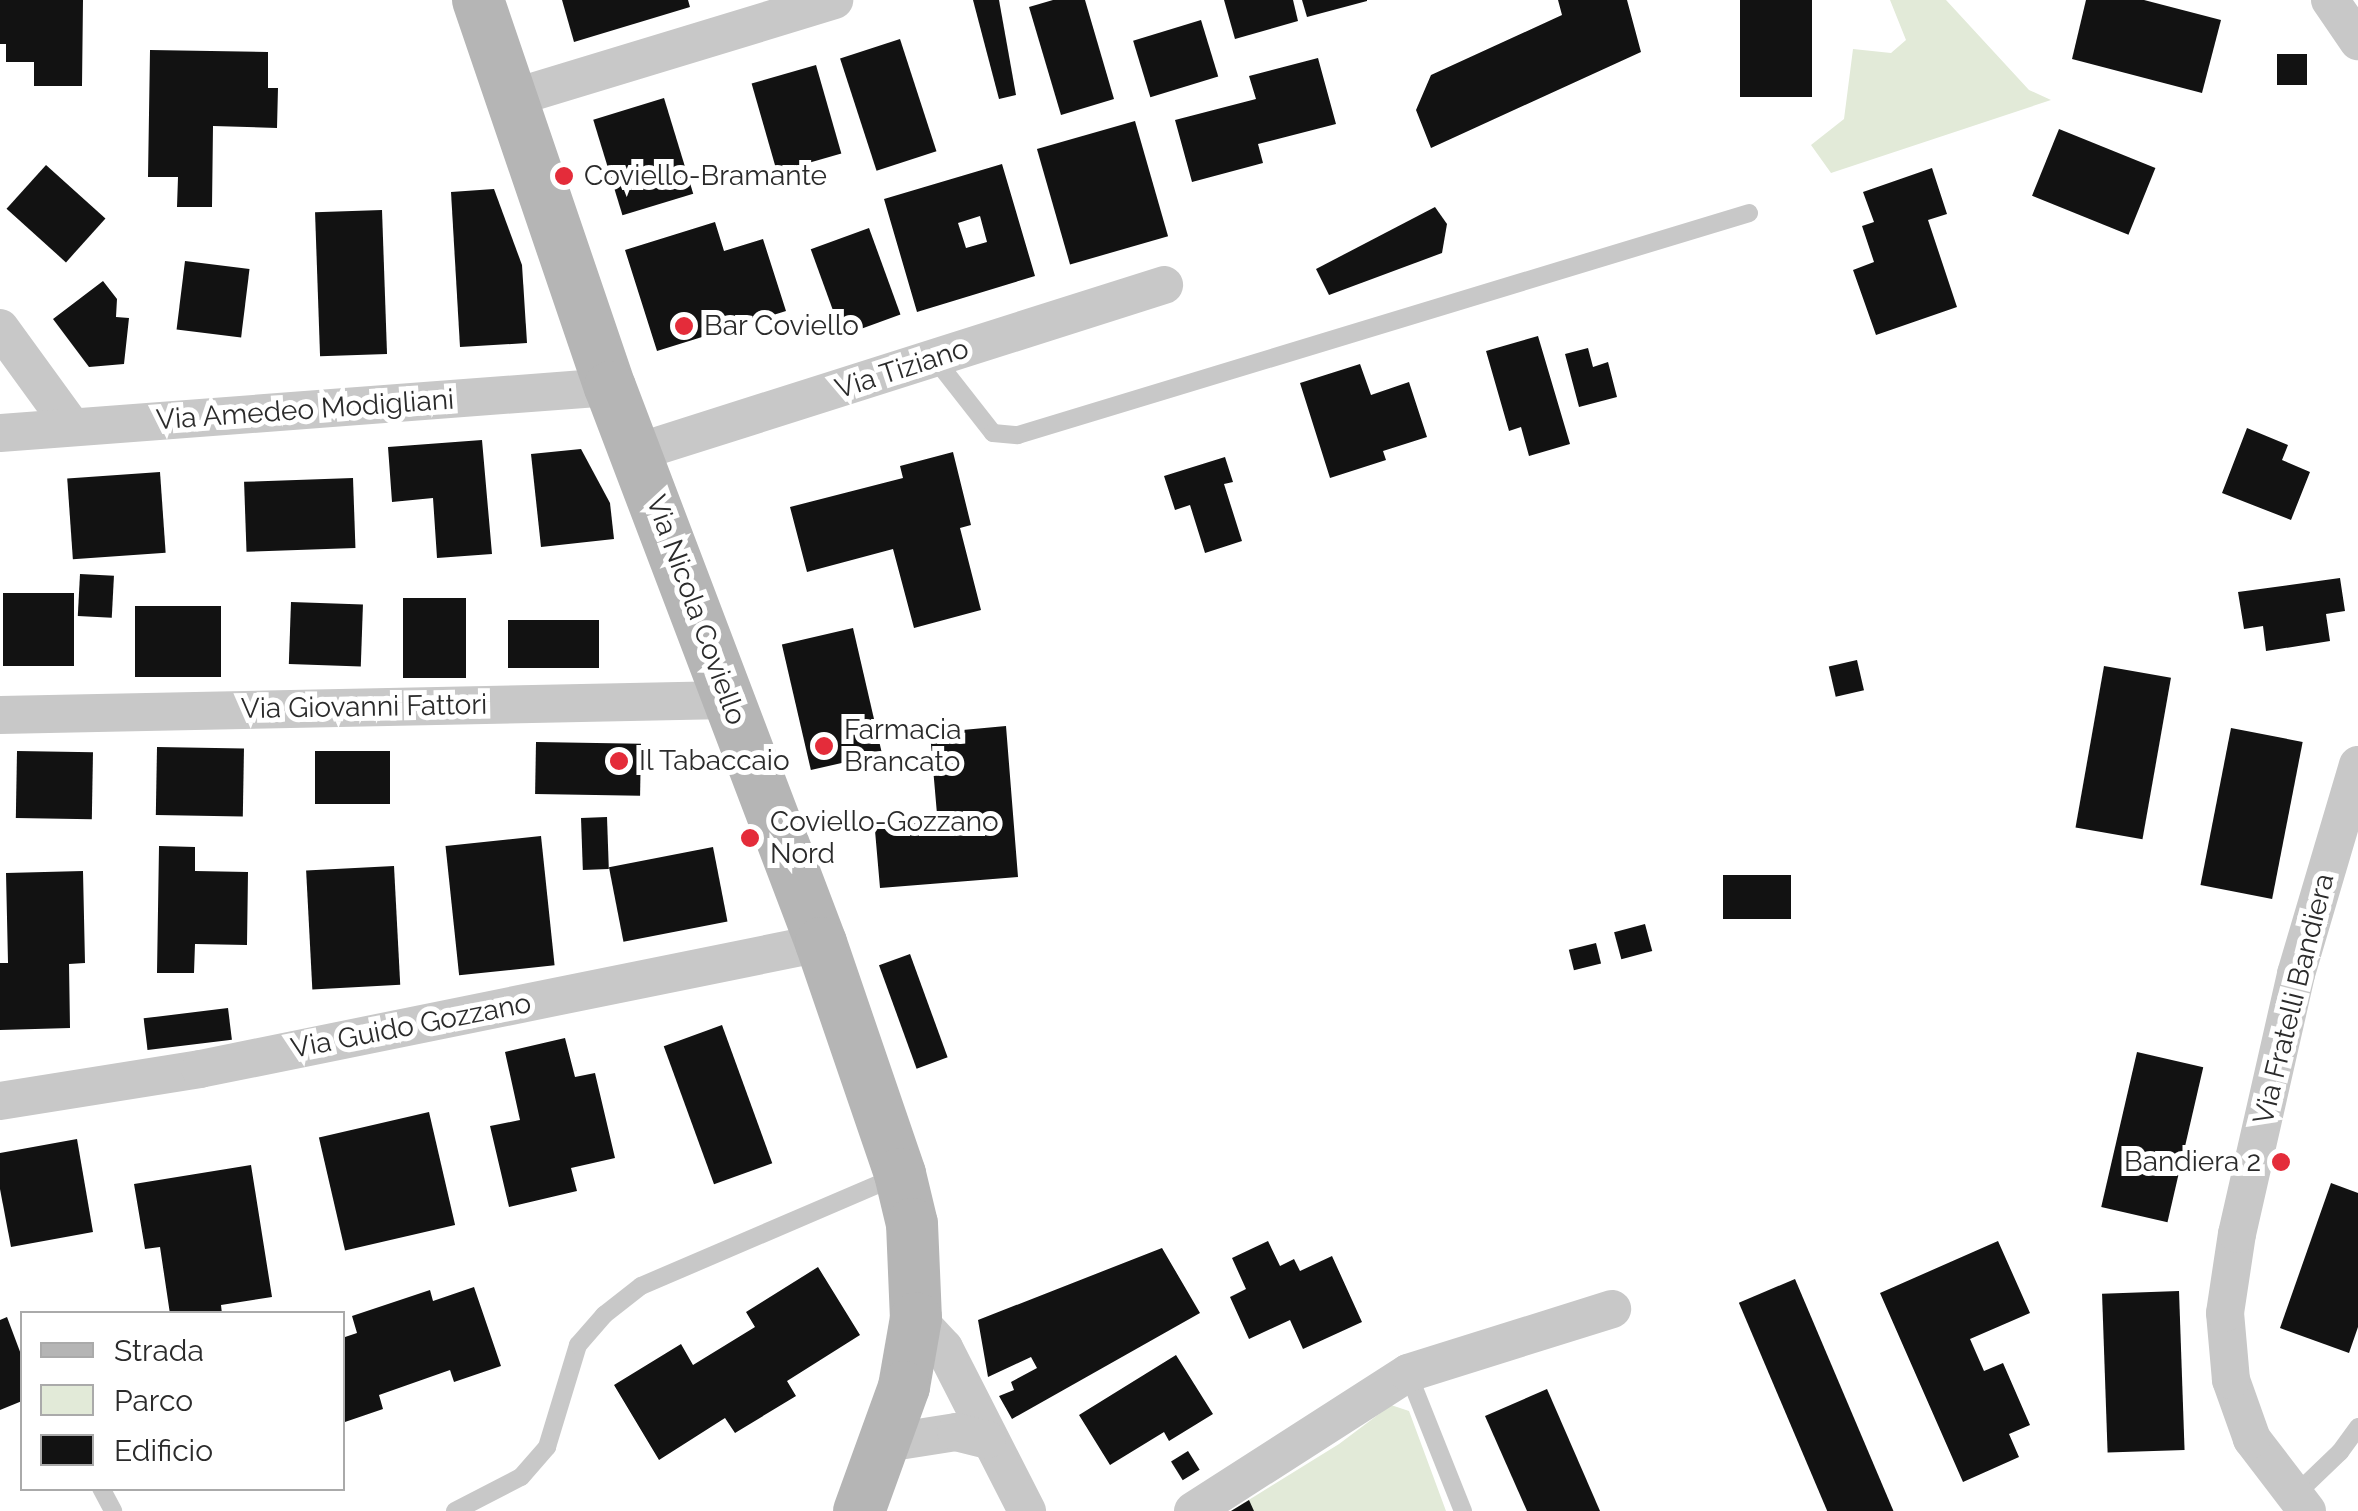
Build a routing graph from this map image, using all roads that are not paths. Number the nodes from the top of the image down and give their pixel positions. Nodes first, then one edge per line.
1 (478, 0) edge
2 (834, 0) edge
3 (2330, 0) edge
4 (2358, 42) edge
5 (509, 99) junction
6 (1748, 213) dead end
7 (1164, 285) dead end
8 (0, 328) edge
9 (935, 359) junction
10 (610, 386) junction
11 (72, 427) junction
12 (0, 433) edge
13 (638, 452) junction
14 (728, 700) junction
15 (0, 715) edge
16 (2358, 765) edge
17 (821, 944) junction
18 (0, 1101) edge
19 (900, 1174) junction
20 (1612, 1309) dead end
21 (916, 1318) junction
22 (1408, 1374) junction
23 (2358, 1427) edge
24 (987, 1440) junction
25 (886, 1443) junction
26 (2300, 1504) edge
27 (455, 1511) edge
28 (859, 1511) edge
29 (1027, 1511) edge
30 (1192, 1511) edge
31 (1463, 1511) edge

1 - 5 main road, Via Nicola Coviello
2 - 5 street
3 - 4 street
5 - 10 main road, Via Nicola Coviello
6 - 9 lane
7 - 9 street, Via Tiziano
8 - 11 street
9 - 13 street, Via Tiziano
10 - 11 street, Via Amedeo Modigliani
10 - 13 main road, Via Nicola Coviello
11 - 12 street, Via Amedeo Modigliani
13 - 14 main road, Via Nicola Coviello
14 - 15 street, Via Giovanni Fattori
14 - 17 main road, Via Nicola Coviello
16 - 26 street, Via Fratelli Bandiera
17 - 18 street, Via Guido Gozzano
17 - 19 main road, Via Nicola Coviello
19 - 21 main road, Via Nicola Coviello
19 - 27 lane
20 - 22 street
21 - 24 street
21 - 25 main road, Via Nicola Coviello
22 - 30 street
22 - 31 lane
23 - 26 lane
24 - 25 street
24 - 29 street
25 - 28 main road, Via Nicola Coviello

